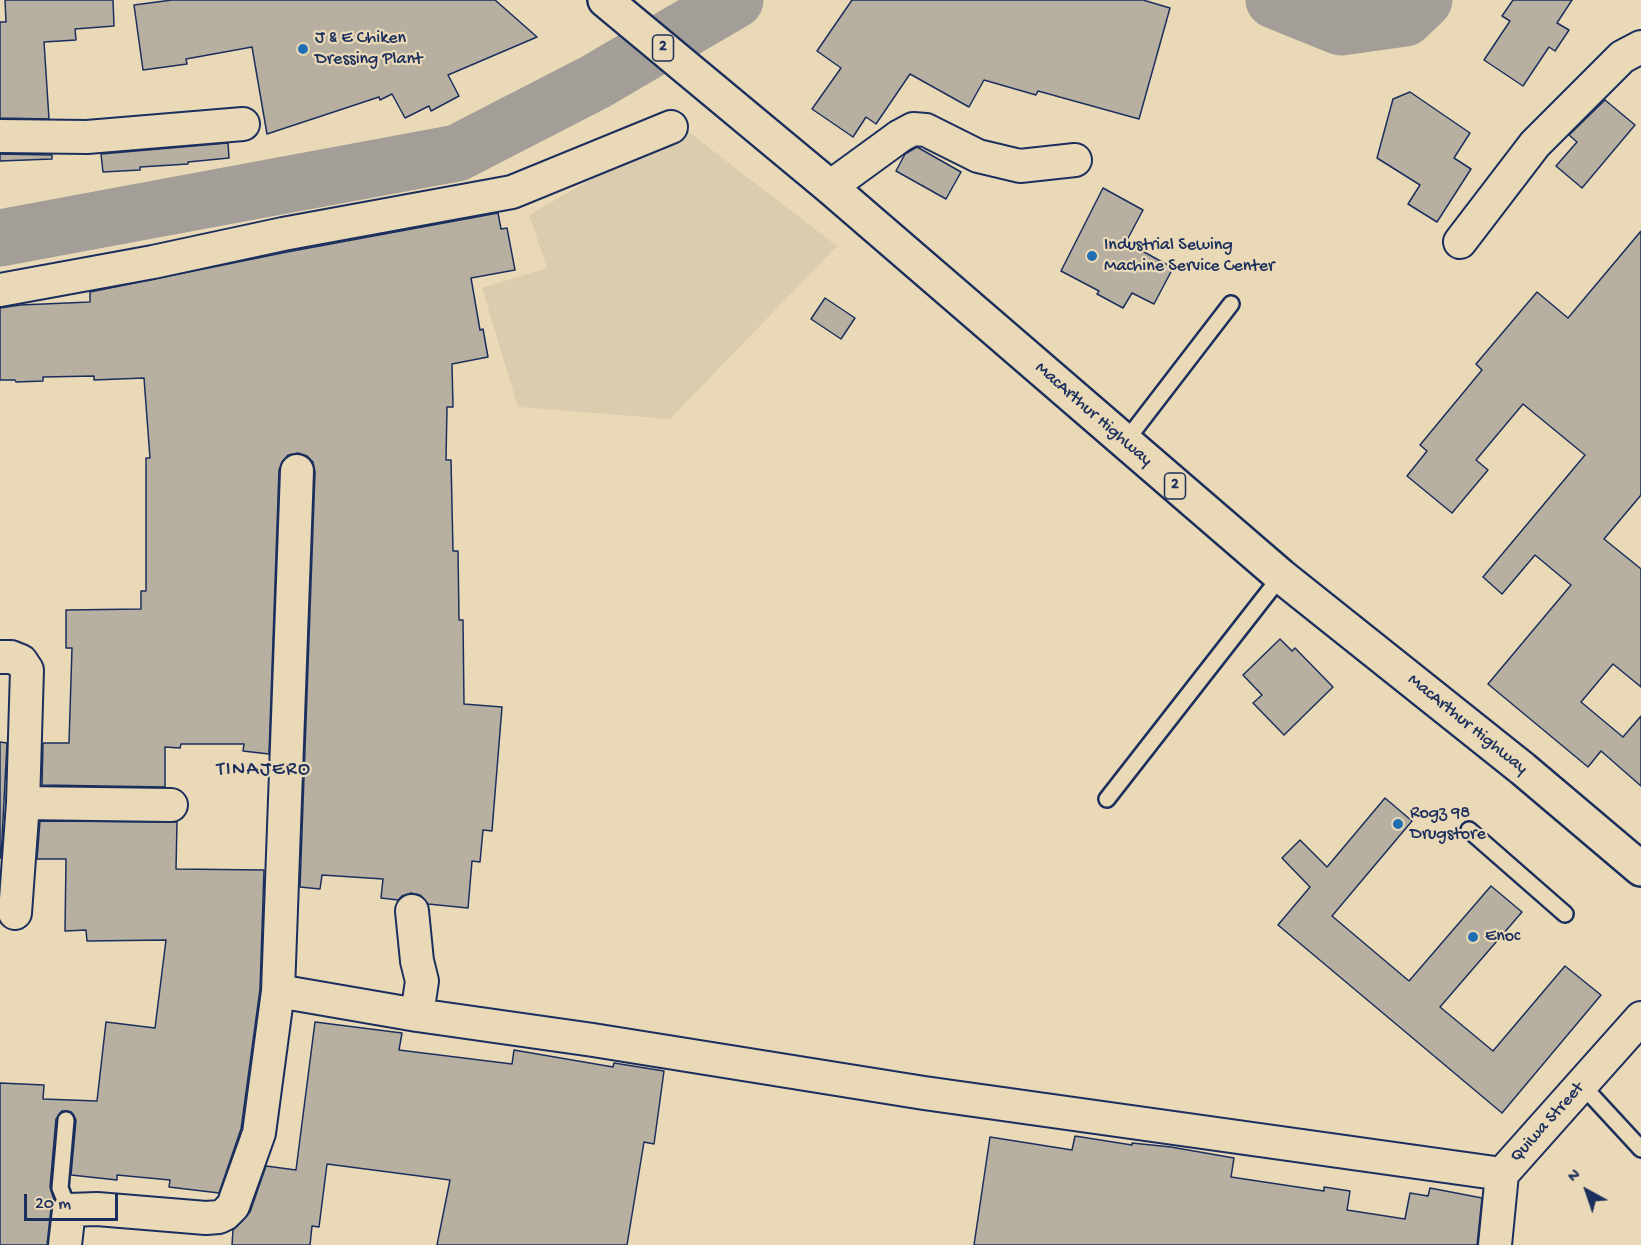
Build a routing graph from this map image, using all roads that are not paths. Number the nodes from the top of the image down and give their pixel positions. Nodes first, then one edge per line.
1 (606, 1) edge
2 (1641, 47) edge
3 (243, 124) dead end
4 (671, 128) dead end
5 (0, 136) edge
6 (1075, 160) dead end
7 (830, 188) junction
8 (1460, 242) dead end
9 (0, 290) edge
10 (1231, 304) dead end
11 (1125, 442) junction
12 (297, 471) dead end
13 (1281, 576) junction
14 (0, 657) edge
15 (1107, 799) dead end
16 (23, 803) junction
17 (171, 805) dead end
18 (1469, 830) dead end
19 (1641, 869) edge
20 (412, 911) dead end
21 (15, 913) dead end
22 (1565, 914) dead end
23 (278, 991) junction
24 (417, 1016) junction
25 (1641, 1018) edge
26 (1581, 1084) junction
27 (66, 1120) dead end
28 (1641, 1149) edge
29 (1502, 1174) junction
30 (69, 1210) junction
31 (65, 1245) edge
32 (1495, 1245) edge

1 - 7 highway, MacArthur Highway / 2
2 - 8 street
3 - 5 street
4 - 9 street
6 - 7 street
7 - 11 highway, MacArthur Highway / 2
10 - 11 lane
11 - 13 highway, MacArthur Highway / 2
12 - 23 street
13 - 15 lane
13 - 19 highway, MacArthur Highway / 2
14 - 16 street
16 - 17 street
16 - 21 street
18 - 22 lane
20 - 24 street
23 - 24 street
23 - 30 street
24 - 29 street
25 - 26 street, Quiwa Street
26 - 28 lane
26 - 29 street, Quiwa Street
27 - 30 lane
29 - 32 street, Quiwa Street
30 - 31 street

